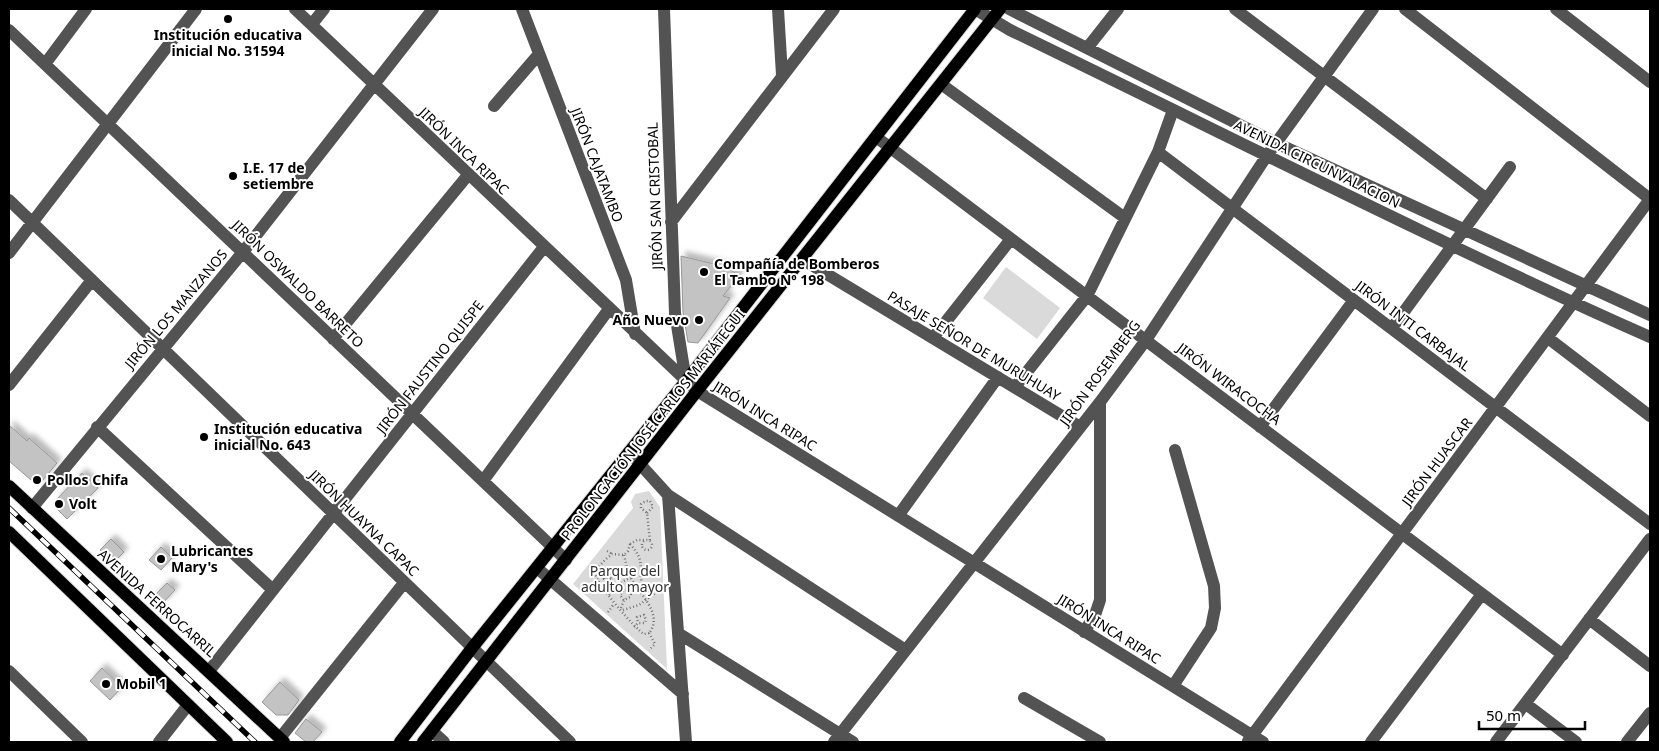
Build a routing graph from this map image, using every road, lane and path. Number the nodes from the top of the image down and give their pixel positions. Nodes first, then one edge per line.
1 (86, 9) edge
2 (196, 9) edge
3 (295, 9) edge
4 (324, 9) edge
5 (433, 9) edge
6 (522, 9) edge
7 (664, 9) edge
8 (778, 9) edge
9 (834, 9) edge
10 (975, 9) edge
11 (1000, 9) edge
12 (1009, 9) edge
13 (1118, 9) edge
14 (1235, 9) edge
15 (1373, 9) edge
16 (1405, 9) edge
17 (1556, 9) edge
18 (992, 20) junction
19 (312, 24) junction
20 (9, 30) edge
21 (1088, 48) junction
22 (538, 54) junction
23 (45, 64) junction
24 (782, 75) junction
25 (1324, 76) junction
26 (1650, 82) edge
27 (372, 84) junction
28 (941, 84) junction
29 (494, 106) dead end
30 (1173, 110) junction
31 (109, 125) junction
32 (876, 137) junction
33 (1276, 143) junction
34 (890, 148) junction
35 (1158, 152) junction
36 (1266, 157) junction
37 (1510, 167) dead end
38 (468, 175) junction
39 (1486, 199) junction
40 (1650, 199) edge
41 (9, 200) edge
42 (1232, 207) junction
43 (1125, 218) junction
44 (671, 222) junction
45 (32, 223) junction
46 (1464, 230) junction
47 (1012, 239) junction
48 (1452, 246) junction
49 (544, 247) junction
50 (242, 252) junction
51 (9, 253) edge
52 (802, 259) junction
53 (92, 280) junction
54 (1586, 286) junction
55 (1087, 296) junction
56 (1354, 300) junction
57 (1573, 303) junction
58 (609, 309) junction
59 (1650, 315) edge
60 (1392, 328) junction
61 (635, 334) junction
62 (1650, 337) edge
63 (933, 338) junction
64 (1548, 338) junction
65 (333, 339) junction
66 (1146, 340) junction
67 (162, 348) junction
68 (998, 377) junction
69 (686, 381) junction
70 (9, 385) edge
71 (1015, 388) junction
72 (697, 391) junction
73 (1100, 402) junction
74 (1496, 407) junction
75 (412, 414) junction
76 (1650, 416) edge
77 (97, 427) junction
78 (1080, 427) junction
79 (1260, 427) junction
80 (1175, 450) dead end
81 (629, 452) junction
82 (641, 463) junction
83 (482, 481) junction
84 (9, 486) edge
85 (668, 495) junction
86 (32, 508) junction
87 (647, 513) junction
88 (333, 514) junction
89 (898, 516) junction
90 (1650, 524) edge
91 (9, 534) edge
92 (1402, 534) junction
93 (646, 540) junction
94 (1650, 540) edge
95 (650, 541) junction
96 (630, 544) junction
97 (553, 548) junction
98 (607, 551) dead end
99 (612, 554) junction
100 (624, 555) junction
101 (566, 560) junction
102 (973, 562) junction
103 (536, 568) junction
104 (596, 575) junction
105 (603, 576) junction
106 (630, 578) junction
107 (550, 580) junction
108 (611, 580) junction
109 (404, 582) junction
110 (615, 586) junction
111 (635, 586) junction
112 (675, 589) junction
113 (273, 590) junction
114 (629, 591) junction
115 (621, 592) junction
116 (1482, 594) junction
117 (609, 595) junction
118 (652, 595) junction
119 (624, 600) junction
120 (646, 601) junction
121 (622, 609) junction
122 (653, 615) junction
123 (646, 617) junction
124 (1589, 619) junction
125 (638, 623) junction
126 (634, 628) junction
127 (1084, 632) junction
128 (678, 633) junction
129 (472, 648) junction
130 (904, 649) junction
131 (1563, 655) junction
132 (484, 662) junction
133 (1650, 666) edge
134 (9, 671) edge
135 (209, 671) junction
136 (1172, 686) junction
137 (683, 694) junction
138 (1024, 698) dead end
139 (1526, 704) junction
140 (188, 705) junction
141 (1650, 712) edge
142 (432, 731) junction
143 (837, 738) edge
144 (282, 740) edge
145 (1254, 740) edge
146 (82, 742) edge
147 (159, 742) edge
148 (227, 742) edge
149 (400, 742) edge
150 (423, 742) edge
151 (444, 742) edge
152 (570, 742) edge
153 (686, 742) edge
154 (853, 742) edge
155 (1100, 742) edge
156 (1371, 742) edge
157 (1496, 742) edge
158 (1576, 742) edge
159 (1627, 742) edge

1 - 23 street
2 - 31 street
3 - 19 street, JIRÓN INCA RIPAC
4 - 19 street
5 - 27 street, JIRÓN LOS MANZANOS
6 - 22 street, JIRÓN CAJATAMBO
7 - 44 street, JIRÓN SAN CRISTOBAL
8 - 24 street
9 - 24 street
10 - 18 street, AVENIDA CIRCUNVALACION
10 - 32 main road, PROLONGACIÓN JOSÉ CARLOS MARIÁTEGUI
11 - 18 main road, PROLONGACIÓN JOSÉ CARLOS MARIÁTEGUI
12 - 21 street, AVENIDA CIRCUNVALACION
13 - 21 street
14 - 25 street
15 - 25 street, JIRÓN ROSEMBERG
16 - 40 street
17 - 26 street
18 - 28 main road, PROLONGACIÓN JOSÉ CARLOS MARIÁTEGUI
18 - 30 street, AVENIDA CIRCUNVALACION
19 - 27 street, JIRÓN INCA RIPAC
20 - 23 street, JIRÓN OSWALDO BARRETO
21 - 33 street, AVENIDA CIRCUNVALACION
22 - 29 street
22 - 61 street, JIRÓN CAJATAMBO
23 - 31 street, JIRÓN OSWALDO BARRETO
24 - 44 street
25 - 33 street, JIRÓN ROSEMBERG
25 - 39 street
27 - 38 street, JIRÓN INCA RIPAC
27 - 50 street, JIRÓN LOS MANZANOS
28 - 34 main road, PROLONGACIÓN JOSÉ CARLOS MARIÁTEGUI
28 - 43 street
30 - 35 street
30 - 36 street, AVENIDA CIRCUNVALACION
31 - 45 street
31 - 50 street, JIRÓN OSWALDO BARRETO
32 - 34 street, JIRÓN WIRACOCHA
32 - 69 main road, PROLONGACIÓN JOSÉ CARLOS MARIÁTEGUI
33 - 36 street, JIRÓN ROSEMBERG
33 - 46 street, AVENIDA CIRCUNVALACION
34 - 47 street, JIRÓN WIRACOCHA
34 - 52 main road, PROLONGACIÓN JOSÉ CARLOS MARIÁTEGUI
35 - 42 street, JIRÓN INTI CARBAJAL
35 - 43 street
36 - 42 street, JIRÓN ROSEMBERG
36 - 48 street, AVENIDA CIRCUNVALACION
37 - 39 street
38 - 49 street, JIRÓN INCA RIPAC
38 - 65 street
39 - 46 street
40 - 54 street, JIRÓN HUASCAR
41 - 45 street, JIRÓN HUAYNA CAPAC
42 - 56 street, JIRÓN INTI CARBAJAL
42 - 66 street, JIRÓN ROSEMBERG
43 - 55 street
44 - 69 street, JIRÓN SAN CRISTOBAL
45 - 51 street
45 - 53 street, JIRÓN HUAYNA CAPAC
46 - 48 street
46 - 54 street, AVENIDA CIRCUNVALACION
47 - 55 street, JIRÓN WIRACOCHA
47 - 63 street
48 - 57 street, AVENIDA CIRCUNVALACION
48 - 60 street
49 - 58 street, JIRÓN INCA RIPAC
49 - 75 street, JIRÓN FAUSTINO QUISPE
50 - 65 street, JIRÓN OSWALDO BARRETO
50 - 67 street, JIRÓN LOS MANZANOS
52 - 63 street, PASAJE SEÑOR DE MURUHUAY
52 - 72 main road, PROLONGACIÓN JOSÉ CARLOS MARIÁTEGUI
53 - 67 street, JIRÓN HUAYNA CAPAC
53 - 70 street
54 - 57 street, JIRÓN HUASCAR
54 - 59 street, AVENIDA CIRCUNVALACION
55 - 66 street, JIRÓN WIRACOCHA
55 - 71 street
56 - 60 street, JIRÓN INTI CARBAJAL
56 - 79 street
57 - 62 street, AVENIDA CIRCUNVALACION
57 - 64 street, JIRÓN HUASCAR
58 - 61 street, JIRÓN INCA RIPAC
58 - 83 street
60 - 74 street, JIRÓN INTI CARBAJAL
61 - 69 street, JIRÓN INCA RIPAC
63 - 68 street, PASAJE SEÑOR DE MURUHUAY
64 - 74 street, JIRÓN HUASCAR
64 - 76 street
65 - 75 street, JIRÓN OSWALDO BARRETO
66 - 73 street, JIRÓN ROSEMBERG
66 - 79 street, JIRÓN WIRACOCHA
67 - 77 street, JIRÓN LOS MANZANOS
67 - 88 street, JIRÓN HUAYNA CAPAC
68 - 71 street, PASAJE SEÑOR DE MURUHUAY
68 - 89 street
69 - 72 street, JIRÓN INCA RIPAC
69 - 81 main road, PROLONGACIÓN JOSÉ CARLOS MARIÁTEGUI
71 - 78 street, PASAJE SEÑOR DE MURUHUAY
72 - 82 main road, PROLONGACIÓN JOSÉ CARLOS MARIÁTEGUI
72 - 89 street, JIRÓN INCA RIPAC
73 - 78 street, JIRÓN ROSEMBERG
73 - 127 street
74 - 90 street, JIRÓN INTI CARBAJAL
74 - 92 street, JIRÓN HUASCAR
75 - 83 street, JIRÓN OSWALDO BARRETO
75 - 88 street, JIRÓN FAUSTINO QUISPE
77 - 86 street, JIRÓN LOS MANZANOS
77 - 113 street
78 - 102 street, JIRÓN ROSEMBERG
79 - 92 street, JIRÓN WIRACOCHA
80 - 136 street
81 - 82 street
81 - 97 main road, PROLONGACIÓN JOSÉ CARLOS MARIÁTEGUI
82 - 85 street
82 - 101 main road, PROLONGACIÓN JOSÉ CARLOS MARIÁTEGUI
83 - 97 street, JIRÓN OSWALDO BARRETO
84 - 86 main road, AVENIDA FERROCARRIL
85 - 112 street
85 - 130 street
86 - 135 main road, AVENIDA FERROCARRIL
87 - 87 path
87 - 95 path
88 - 109 street, JIRÓN HUAYNA CAPAC
88 - 113 street, JIRÓN FAUSTINO QUISPE
89 - 102 street, JIRÓN INCA RIPAC
91 - 140 main road
92 - 116 street, JIRÓN WIRACOCHA
92 - 145 street, JIRÓN HUASCAR
93 - 95 path
93 - 95 path
93 - 96 path
94 - 124 street
96 - 100 path
96 - 118 path
97 - 101 street, JIRÓN OSWALDO BARRETO
97 - 103 main road, PROLONGACIÓN JOSÉ CARLOS MARIÁTEGUI
98 - 99 path
99 - 100 path
99 - 104 path
100 - 106 path
101 - 107 main road, PROLONGACIÓN JOSÉ CARLOS MARIÁTEGUI
102 - 127 street, JIRÓN INCA RIPAC
102 - 130 street, JIRÓN ROSEMBERG
103 - 107 street
103 - 129 main road, PROLONGACIÓN JOSÉ CARLOS MARIÁTEGUI
104 - 105 path
104 - 117 path
105 - 108 path
105 - 108 path
106 - 110 path
106 - 111 path
107 - 132 main road, PROLONGACIÓN JOSÉ CARLOS MARIÁTEGUI
107 - 137 street
108 - 110 path
109 - 129 street, JIRÓN HUAYNA CAPAC
109 - 144 street
110 - 115 path
110 - 117 path
111 - 114 path
111 - 120 path
112 - 118 path
112 - 128 street
113 - 135 street, JIRÓN FAUSTINO QUISPE
114 - 115 path
114 - 119 path
115 - 119 path
116 - 131 street, JIRÓN WIRACOCHA
116 - 156 street
117 - 121 path
118 - 120 path
119 - 121 path
120 - 121 path
120 - 122 path
121 - 126 path
122 - 123 path
122 - 126 path
123 - 125 path
123 - 125 path
124 - 131 street
124 - 133 street
125 - 126 path
127 - 136 street, JIRÓN INCA RIPAC
128 - 137 street
128 - 143 street
129 - 132 street, JIRÓN HUAYNA CAPAC
129 - 149 main road, PROLONGACIÓN JOSÉ CARLOS MARIÁTEGUI
130 - 143 street, JIRÓN ROSEMBERG
131 - 139 street
132 - 142 main road, PROLONGACIÓN JOSÉ CARLOS MARIÁTEGUI
132 - 152 street, JIRÓN HUAYNA CAPAC
134 - 146 street
135 - 144 main road, AVENIDA FERROCARRIL
136 - 145 street, JIRÓN INCA RIPAC
137 - 153 street
138 - 155 street
139 - 157 street
139 - 158 street
140 - 147 street
140 - 148 main road
141 - 159 street
142 - 150 main road, PROLONGACIÓN JOSÉ CARLOS MARIÁTEGUI
142 - 151 street
143 - 154 street

